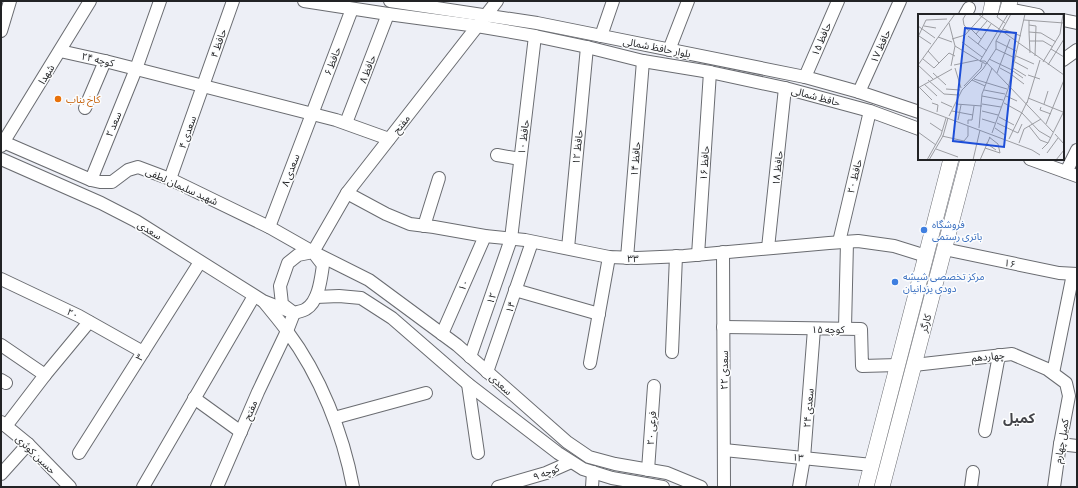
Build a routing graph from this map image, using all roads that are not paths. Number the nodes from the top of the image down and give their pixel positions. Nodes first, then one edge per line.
1 (10, 1) edge
2 (160, 1) edge
3 (233, 1) edge
4 (304, 1) edge
5 (397, 1) edge
6 (497, 1) edge
7 (613, 1) edge
8 (688, 1) edge
9 (838, 1) edge
10 (900, 1) edge
11 (993, 1) edge
12 (87, 4) edge
13 (1008, 8) edge
14 (352, 9) junction
15 (388, 14) junction
16 (486, 14) junction
17 (990, 14) edge
18 (1034, 14) edge
19 (1064, 20) edge
20 (1077, 23) edge
21 (477, 26) junction
22 (1, 31) edge
23 (535, 36) junction
24 (601, 36) junction
25 (587, 47) junction
26 (669, 50) junction
27 (1077, 50) edge
28 (60, 51) junction
29 (1064, 59) edge
30 (105, 61) junction
31 (643, 61) junction
32 (136, 68) junction
33 (710, 72) junction
34 (805, 77) junction
35 (203, 86) junction
36 (785, 88) junction
37 (859, 92) junction
38 (917, 107) edge
39 (85, 108) dead end
40 (870, 111) junction
41 (312, 113) junction
42 (346, 123) junction
43 (918, 129) edge
44 (389, 139) junction
45 (2, 143) edge
46 (1077, 150) edge
47 (497, 155) dead end
48 (1, 159) edge
49 (520, 159) junction
50 (951, 160) edge
51 (970, 160) edge
52 (1033, 160) edge
53 (1072, 174) edge
54 (439, 178) dead end
55 (170, 179) junction
56 (91, 180) junction
57 (347, 193) junction
58 (424, 226) junction
59 (269, 227) junction
60 (485, 236) junction
61 (511, 239) junction
62 (532, 242) junction
63 (843, 242) junction
64 (568, 248) junction
65 (768, 248) junction
66 (944, 249) junction
67 (314, 252) junction
68 (723, 252) junction
69 (698, 255) junction
70 (676, 256) junction
71 (926, 256) junction
72 (609, 257) junction
73 (627, 258) junction
74 (200, 262) junction
75 (1075, 274) edge
76 (1, 280) edge
77 (369, 280) junction
78 (515, 290) junction
79 (316, 297) junction
80 (259, 298) junction
81 (361, 298) junction
82 (294, 313) junction
83 (599, 314) junction
84 (89, 322) junction
85 (723, 327) junction
86 (845, 328) junction
87 (814, 329) junction
88 (287, 331) junction
89 (442, 334) junction
90 (1, 345) edge
91 (143, 352) junction
92 (672, 352) dead end
93 (998, 355) junction
94 (470, 357) junction
95 (590, 363) dead end
96 (914, 365) junction
97 (898, 366) junction
98 (487, 372) junction
99 (1053, 373) junction
100 (45, 375) junction
101 (468, 384) junction
102 (654, 386) dead end
103 (426, 393) dead end
104 (1069, 396) joint
105 (194, 398) junction
106 (334, 418) junction
107 (4, 424) edge
108 (984, 431) dead end
109 (240, 432) junction
110 (28, 444) junction
111 (1060, 444) junction
112 (1077, 446) edge
113 (724, 450) junction
114 (79, 453) dead end
115 (478, 453) dead end
116 (804, 458) junction
117 (571, 462) junction
118 (872, 465) junction
119 (648, 470) junction
120 (593, 472) junction
121 (973, 472) dead end
122 (1, 474) edge
123 (643, 485) edge
124 (70, 487) edge
125 (143, 487) edge
126 (217, 487) edge
127 (353, 487) edge
128 (498, 487) edge
129 (592, 487) edge
130 (663, 487) edge
131 (701, 487) edge
132 (724, 487) edge
133 (800, 487) edge
134 (866, 487) edge
135 (882, 487) edge
136 (971, 487) edge
137 (1054, 487) edge

1 - 22 street
2 - 32 street, سعد ۲
3 - 35 street, حافظ ۴
4 - 14 street, بلوار حافظ شمالی
5 - 16 street, بلوار حافظ شمالی
6 - 16 street, مفتح
7 - 24 street
8 - 26 street
9 - 34 street, حافظ ۱۵
10 - 37 street, حافظ ۱۷
11 - 17 main road
12 - 28 street, شهدا
13 - 18 street
14 - 15 street, بلوار حافظ شمالی
14 - 41 street, حافظ ۶
15 - 21 street, بلوار حافظ شمالی
15 - 42 street, حافظ ۸
16 - 21 street, مفتح
16 - 24 street, بلوار حافظ شمالی
19 - 20 street
21 - 23 street, بلوار حافظ شمالی
21 - 44 street, مفتح
23 - 25 street, بلوار حافظ شمالی
23 - 49 street, حافظ ۱۰
24 - 26 street, بلوار حافظ شمالی
25 - 31 street, بلوار حافظ شمالی
25 - 64 street, حافظ ۱۲
26 - 34 street, بلوار حافظ شمالی
27 - 29 street
28 - 30 street, کوچه ۲۴
28 - 45 street, شهدا
30 - 32 street, کوچه ۲۴
30 - 39 street
31 - 33 street, بلوار حافظ شمالی
31 - 73 street, حافظ ۱۴
32 - 35 street, کوچه ۲۴
32 - 56 street, سعد ۲
33 - 36 street, حافظ شمالی
33 - 69 street, حافظ ۱۶
34 - 37 street, بلوار حافظ شمالی
35 - 41 street, کوچه ۲۴
35 - 55 street, سعدی ۴
36 - 40 street, حافظ شمالی
36 - 65 street, حافظ ۱۸
37 - 38 street, بلوار حافظ شمالی
40 - 43 street, حافظ شمالی
40 - 63 street, حافظ ۲۰
41 - 42 street, کوچه ۲۴
41 - 59 street, سعدی ۸
42 - 44 street, کوچه ۲۴
44 - 57 street, مفتح
45 - 56 street, شهید سلیمان لطفی
46 - 53 street
47 - 49 street
48 - 74 street, سعدی
49 - 61 street, حافظ ۱۰
50 - 71 main road, کارگر
51 - 66 main road, کارگر
52 - 53 street
54 - 58 street
55 - 56 street, شهید سلیمان لطفی
55 - 59 street, شهید سلیمان لطفی
57 - 58 street, ۳۳
57 - 67 street, مفتح
58 - 60 street, ۳۳
59 - 67 street, شهید سلیمان لطفی
60 - 61 street, ۳۳
60 - 89 street, ۱۰
61 - 62 street, ۳۳
61 - 94 street, ۱۲
62 - 64 street, ۳۳
62 - 78 street, ۱۴
63 - 65 street, ۳۳
63 - 71 street, ۳۳
63 - 86 street, حافظ ۲۰
64 - 72 street, ۳۳
65 - 68 street, ۳۳
66 - 75 street, ۱۶
66 - 96 main road, کارگر
67 - 77 street, سعدی
67 - 79 street
67 - 82 street
68 - 69 street, ۳۳
68 - 85 street, سعدی ۲۲
69 - 70 street, ۳۳
70 - 73 street, ۳۳
70 - 92 street
71 - 97 main road, کارگر
72 - 73 street, ۳۳
72 - 83 street
74 - 80 street, سعدی
74 - 91 street, ۳
75 - 99 street
76 - 84 street, ۲۰
77 - 81 street
77 - 89 street, سعدی
78 - 83 street
78 - 98 street, ۱۴
79 - 81 street, سعدی
79 - 82 street
80 - 82 street, سعدی
80 - 88 street
80 - 105 street
81 - 101 street, سعدی
82 - 88 street, مفتح
83 - 95 street
84 - 91 street, ۲۰
84 - 100 street
85 - 87 street, کوچه ۱۵
85 - 113 street, سعدی ۲۲
86 - 87 street, کوچه ۱۵
86 - 97 street, کوچه ۱۵
87 - 116 street, سعدی ۲۴
88 - 106 street
88 - 109 street, مفتح
89 - 94 street, سعدی
90 - 100 street
91 - 114 street, ۳
93 - 96 street, چهاردهم
93 - 99 street, چهاردهم
93 - 108 street
94 - 98 street, سعدی
96 - 135 main road, کارگر
97 - 118 main road, کارگر
98 - 119 street, سعدی
99 - 104 street, چهاردهم
100 - 107 street
101 - 115 street
101 - 117 street, سعدی
102 - 119 street, فرعی ۲۰
103 - 106 street
104 - 111 street, کمیل چهارم
105 - 109 street
105 - 125 street
106 - 127 street
107 - 110 street, حسین کوثری
109 - 126 street, مفتح
110 - 122 street
110 - 124 street, حسین کوثری
111 - 112 street
111 - 137 street, کمیل چهارم
113 - 116 street, ۱۳
113 - 132 street, سعدی ۲۲
116 - 118 street, ۱۳
116 - 133 street, سعدی ۲۴
117 - 120 street, سعدی
117 - 128 street, کوچه ۹
118 - 134 main road, کارگر
119 - 131 street, سعدی
120 - 123 street, سعدی
120 - 129 street
121 - 136 street
123 - 130 street, سعدی

